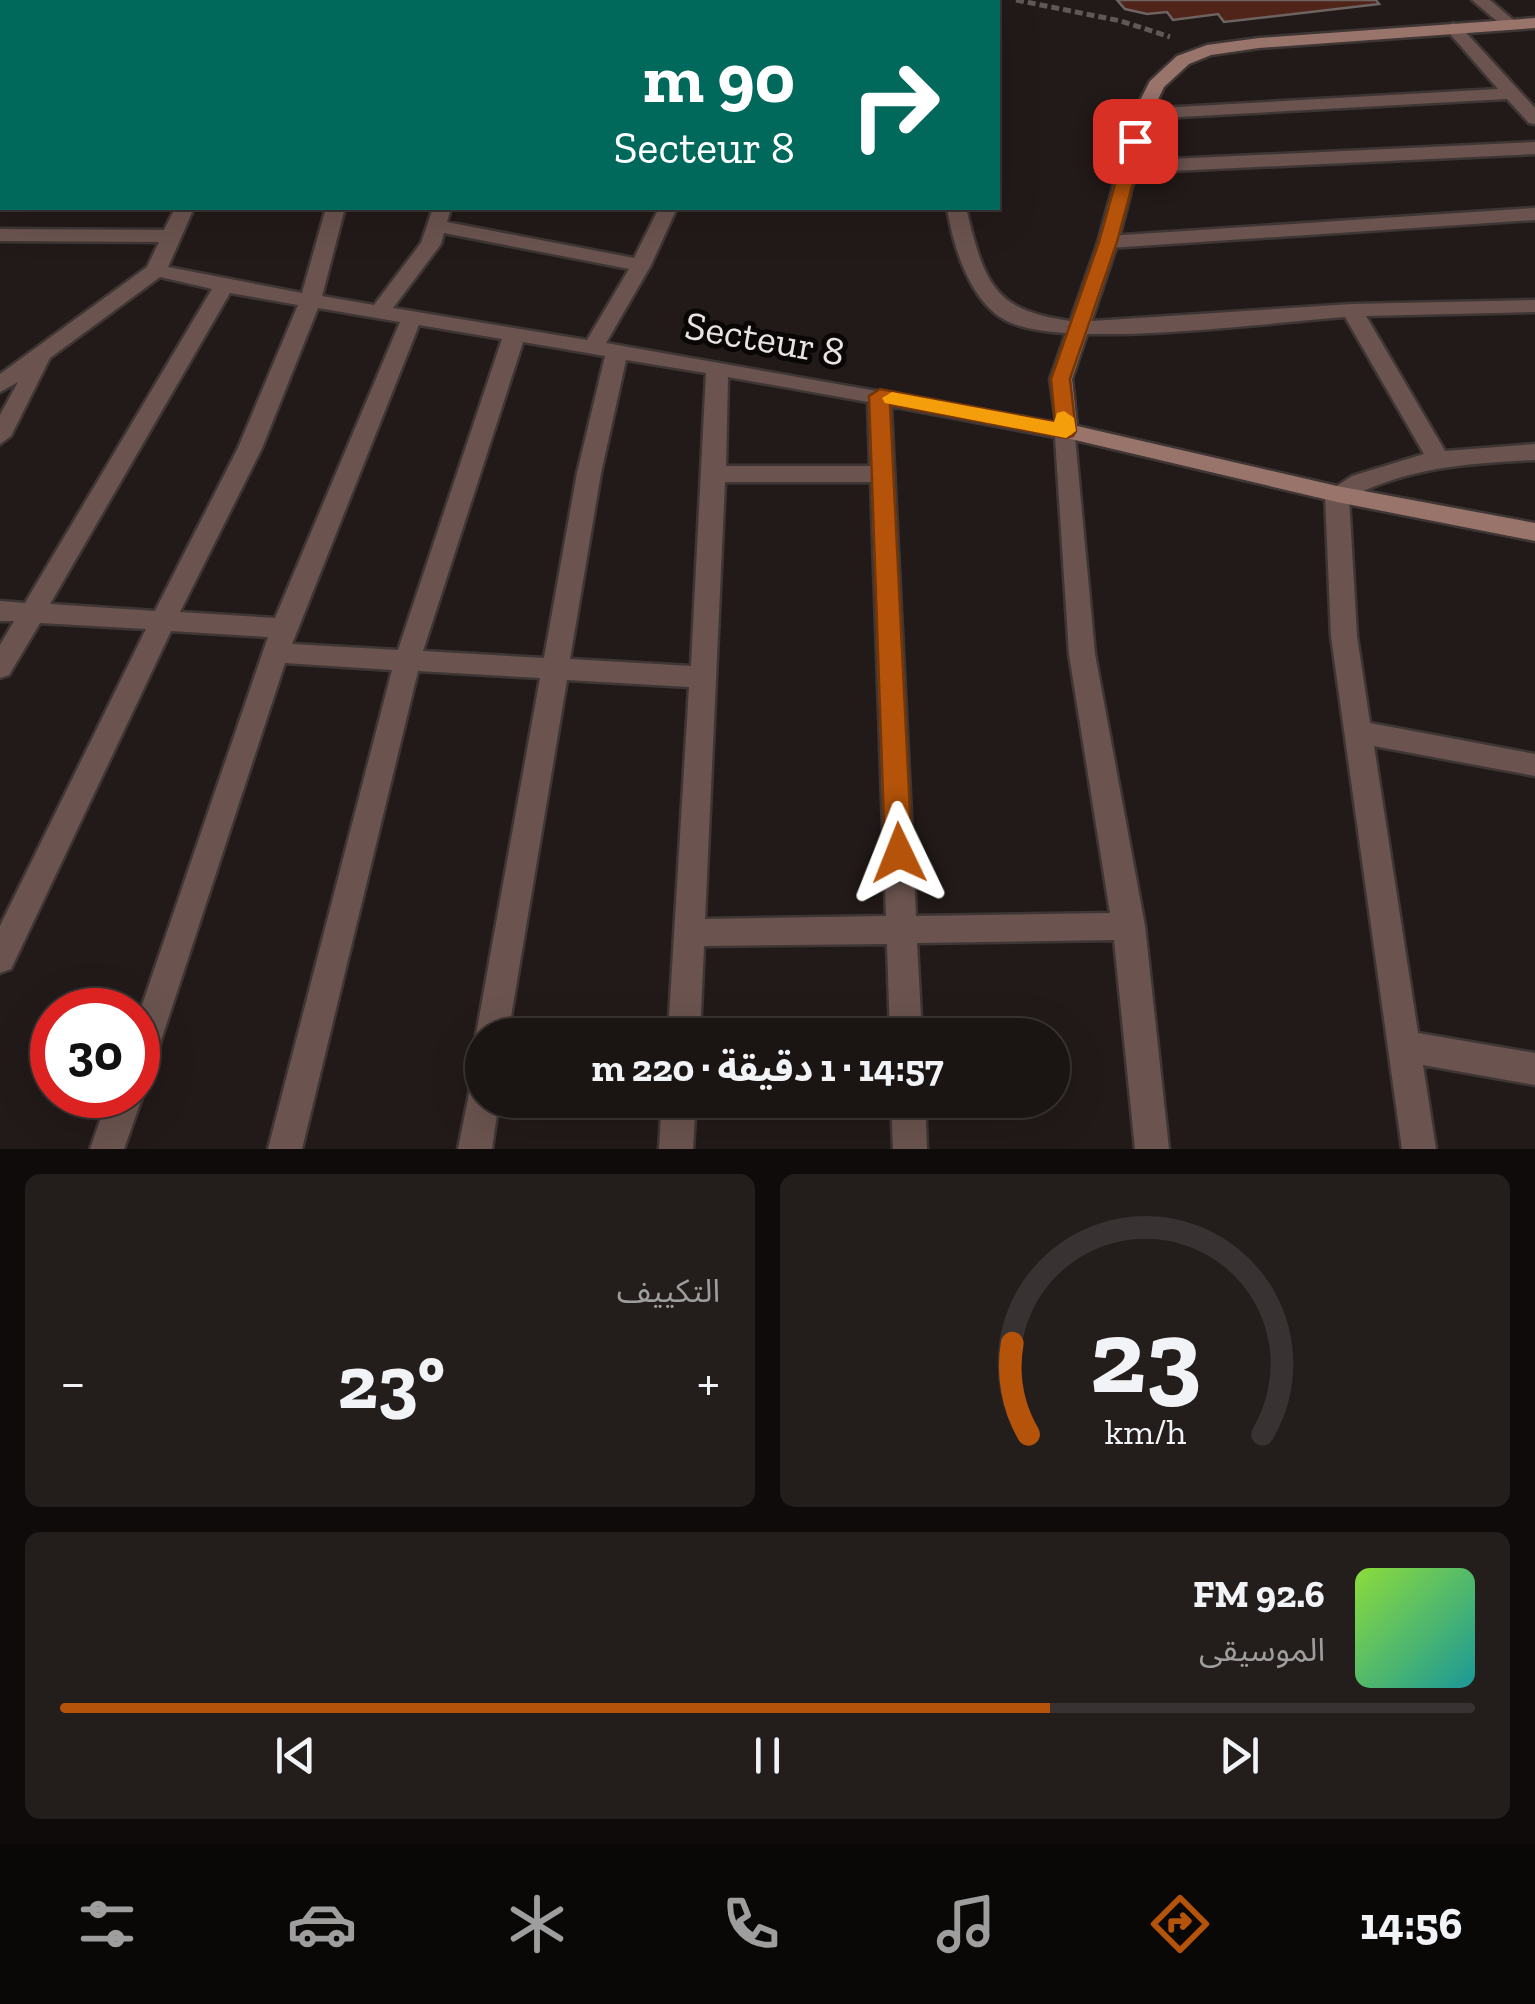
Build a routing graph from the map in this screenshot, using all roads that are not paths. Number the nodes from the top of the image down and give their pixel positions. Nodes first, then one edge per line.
1 (1480, 0) edge
2 (1535, 23) edge
3 (1510, 24) junction
4 (1453, 28) junction
5 (1535, 82) edge
6 (1507, 88) junction
7 (1142, 114) junction
8 (1535, 119) edge
9 (1535, 148) edge
10 (1129, 168) junction
11 (183, 210) edge
12 (335, 210) edge
13 (667, 210) edge
14 (957, 210) edge
15 (1535, 214) edge
16 (440, 217) edge
17 (0, 235) edge
18 (173, 236) junction
19 (1108, 242) junction
20 (641, 265) junction
21 (156, 270) junction
22 (224, 286) junction
23 (310, 301) junction
24 (1535, 306) edge
25 (1352, 310) junction
26 (380, 311) junction
27 (412, 317) junction
28 (1077, 329) junction
29 (515, 333) junction
30 (605, 349) junction
31 (47, 352) junction
32 (718, 368) junction
33 (0, 386) edge
34 (880, 396) junction
35 (1066, 431) junction
36 (0, 436) edge
37 (1535, 452) edge
38 (1437, 457) junction
39 (714, 474) junction
40 (883, 474) junction
41 (1337, 494) junction
42 (1535, 532) edge
43 (0, 610) edge
44 (34, 614) junction
45 (164, 620) junction
46 (281, 640) junction
47 (408, 658) junction
48 (555, 666) junction
49 (0, 668) edge
50 (703, 677) junction
51 (1358, 732) junction
52 (1535, 765) edge
53 (1130, 926) junction
54 (902, 929) junction
55 (690, 933) junction
56 (0, 959) edge
57 (160, 998) edge
58 (495, 1018) edge
59 (685, 1018) edge
60 (905, 1018) edge
61 (1402, 1046) junction
62 (1535, 1069) edge
63 (118, 1118) edge
64 (479, 1118) edge
65 (678, 1118) edge
66 (909, 1118) edge
67 (107, 1149) edge
68 (285, 1149) edge
69 (475, 1149) edge
70 (676, 1149) edge
71 (910, 1149) edge
72 (1152, 1149) edge
73 (1419, 1149) edge

1 - 3 street
2 - 3 street
3 - 4 street
4 - 6 street
4 - 7 street
5 - 6 street
6 - 7 street
6 - 8 street
7 - 10 street
9 - 10 street
10 - 19 street
11 - 18 street
12 - 23 street
13 - 20 street
14 - 28 street
15 - 19 street
16 - 20 street
16 - 26 street
17 - 18 street
18 - 21 street
19 - 28 street
20 - 30 street
21 - 22 street, Secteur 8
21 - 31 street
22 - 23 street, Secteur 8
22 - 44 street
23 - 26 street, Secteur 8
23 - 45 street
24 - 25 street
25 - 28 street
25 - 38 street
26 - 27 street, Secteur 8
27 - 29 street, Secteur 8
27 - 46 street
28 - 35 street
29 - 30 street, Secteur 8
29 - 47 street
30 - 32 street, Secteur 8
30 - 48 street
31 - 33 street
31 - 36 street
32 - 34 street, Secteur 8
32 - 39 street
34 - 35 street, Secteur 8
34 - 40 street
35 - 41 street, Secteur 8
35 - 53 street
37 - 38 street
38 - 41 street
39 - 40 street
39 - 50 street
40 - 54 street
41 - 42 street, Secteur 8
41 - 51 street
43 - 44 street
44 - 45 street
44 - 49 street
45 - 46 street
45 - 56 street
46 - 47 street
46 - 57 street
47 - 48 street
47 - 68 street
48 - 50 street
48 - 58 street
50 - 55 street
51 - 52 street
51 - 61 street
53 - 54 street
53 - 72 street
54 - 55 street
54 - 60 street
55 - 59 street
61 - 62 street
61 - 73 street
63 - 67 street
64 - 69 street
65 - 70 street
66 - 71 street

